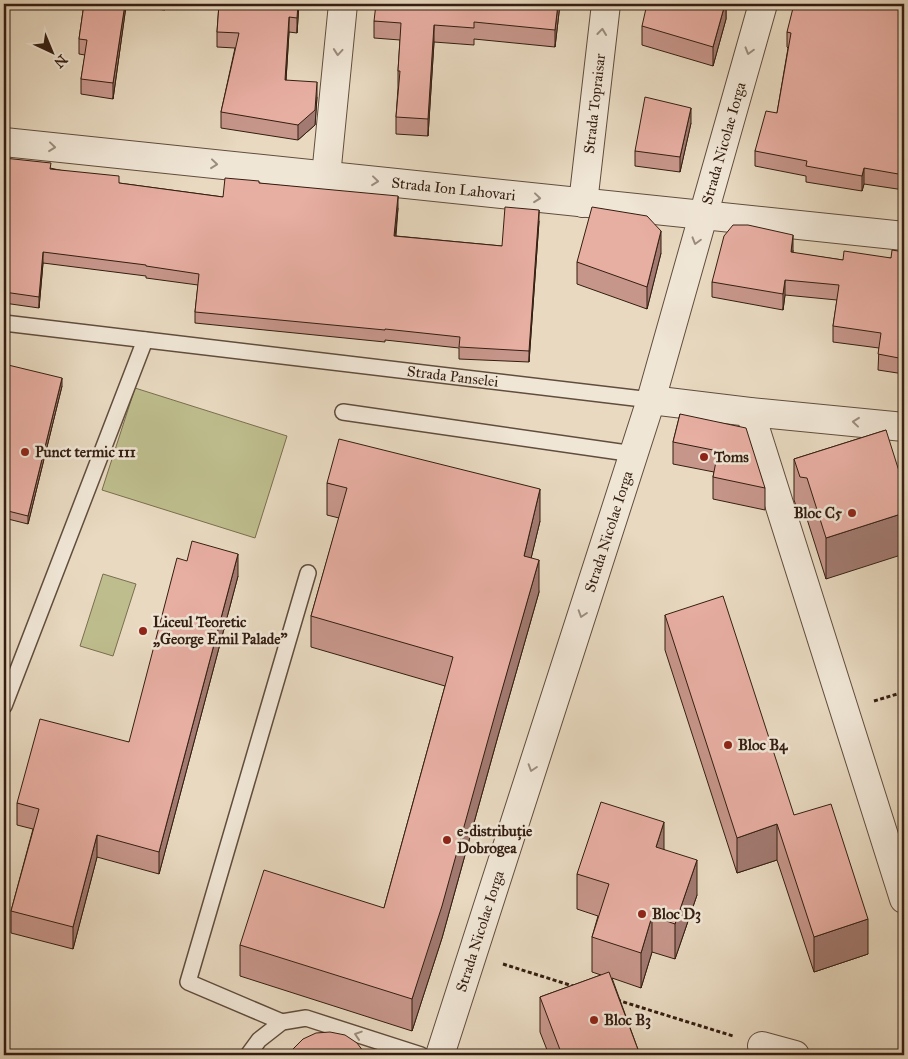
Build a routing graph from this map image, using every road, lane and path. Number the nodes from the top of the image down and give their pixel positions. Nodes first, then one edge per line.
1 (343, 4) edge
2 (606, 4) edge
3 (762, 4) edge
4 (4, 142) edge
5 (326, 176) junction
6 (583, 203) junction
7 (703, 215) junction
8 (904, 236) edge
9 (4, 323) edge
10 (145, 340) junction
11 (651, 400) junction
12 (343, 412) dead end
13 (750, 412) junction
14 (904, 427) edge
15 (634, 454) junction
16 (308, 573) dead end
17 (4, 706) edge
18 (904, 899) edge
19 (472, 954) junction
20 (585, 990) edge
21 (613, 998) edge
22 (282, 1022) junction
23 (762, 1046) joint
24 (248, 1055) edge
25 (421, 1055) edge
26 (440, 1055) edge
27 (795, 1055) edge

1 -> 5 street
6 -> 2 street, Strada Topraisar
3 -> 7 street, Strada Nicolae Iorga
4 -> 5 street, Strada Ion Lahovari
5 -> 6 street, Strada Ion Lahovari
6 - 7 street, Strada Ion Lahovari
7 - 8 street, Strada Ion Lahovari
7 -> 11 street, Strada Nicolae Iorga
9 - 10 lane, Strada Panselei
10 - 11 lane, Strada Panselei
10 - 17 lane
11 - 13 street, Strada Panselei
11 - 15 street, Strada Nicolae Iorga
12 - 15 lane
14 -> 13 street, Strada Panselei
13 - 18 street
15 -> 19 street, Strada Nicolae Iorga
16 - 22 lane
19 - 20 path
19 - 26 street, Strada Nicolae Iorga
21 - 23 path
22 - 24 lane
25 -> 22 lane
23 - 27 street

